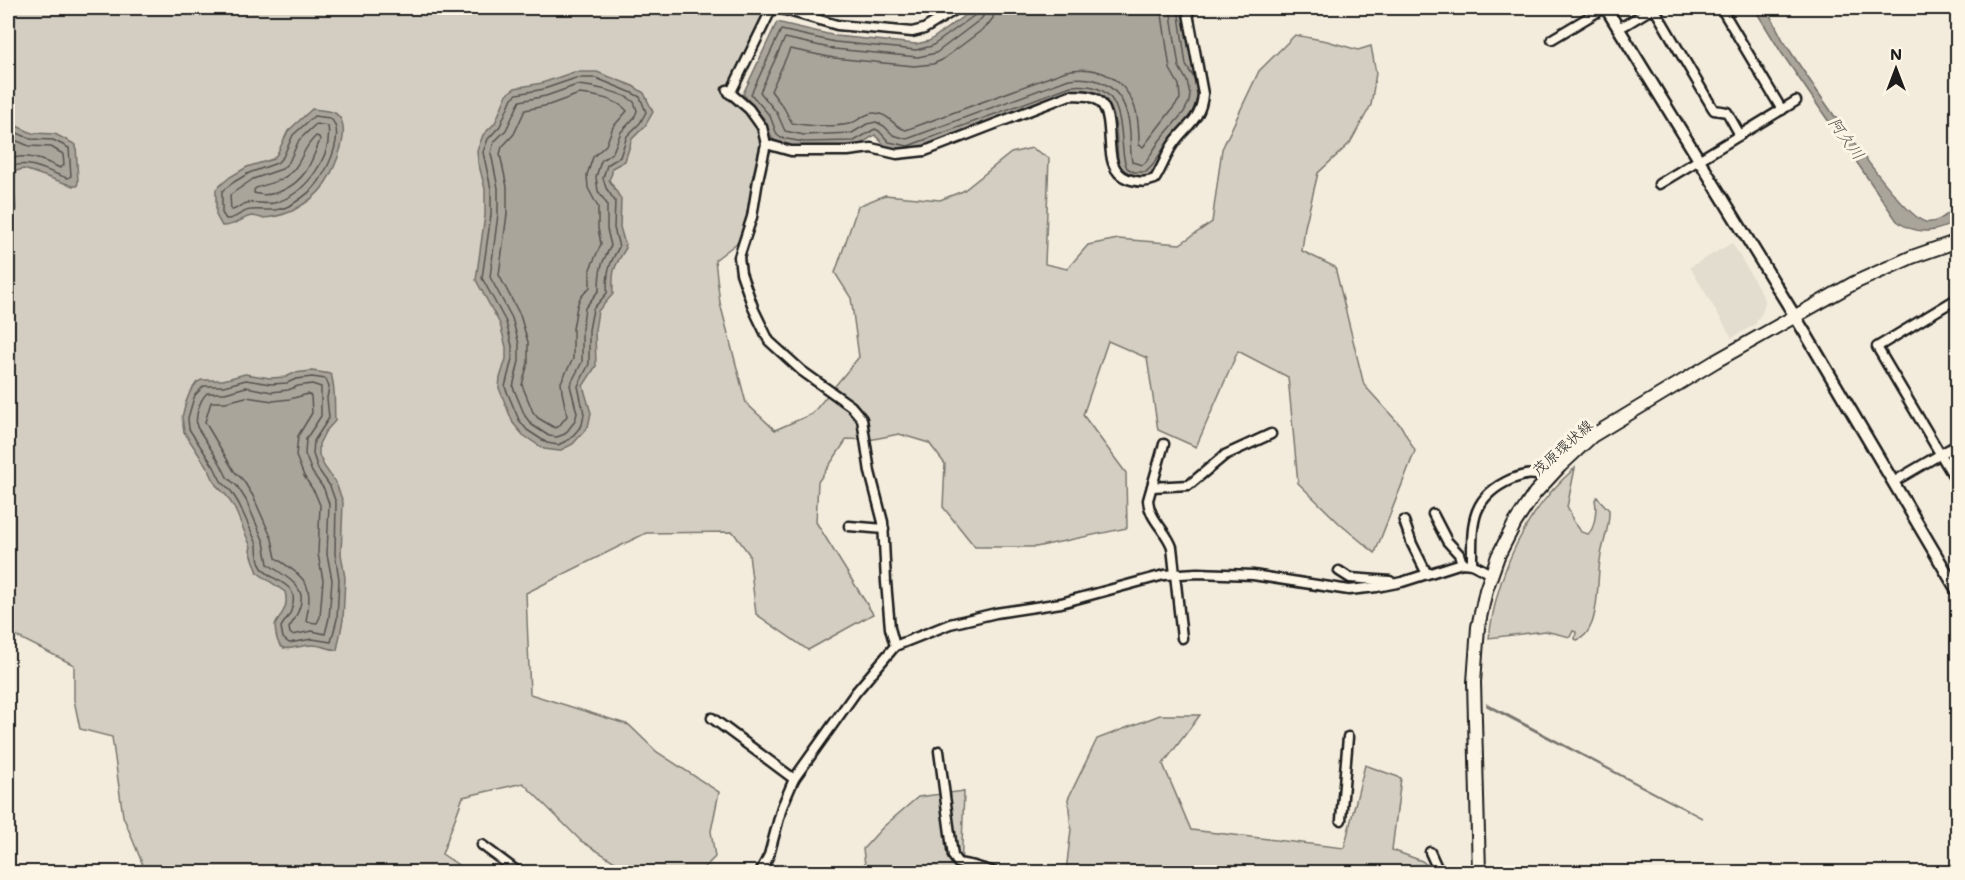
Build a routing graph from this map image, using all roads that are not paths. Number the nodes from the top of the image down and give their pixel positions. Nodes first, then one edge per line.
1 (772, 8) edge
2 (958, 8) edge
3 (1186, 8) edge
4 (1605, 8) edge
5 (1654, 8) edge
6 (1721, 8) edge
7 (1617, 27) junction
8 (1552, 39) dead end
9 (1796, 101) dead end
10 (1782, 110) junction
11 (1740, 135) junction
12 (766, 144) junction
13 (1698, 160) junction
14 (1659, 184) dead end
15 (1958, 241) edge
16 (1958, 298) edge
17 (1794, 317) junction
18 (1271, 434) dead end
19 (1164, 444) dead end
20 (1958, 444) edge
21 (1940, 455) junction
22 (1547, 479) junction
23 (1893, 482) junction
24 (1958, 484) edge
25 (1152, 487) junction
26 (1433, 514) dead end
27 (1404, 521) dead end
28 (849, 526) dead end
29 (884, 529) junction
30 (1462, 562) junction
31 (1472, 564) junction
32 (1339, 571) dead end
33 (1175, 574) junction
34 (1427, 574) junction
35 (1491, 574) junction
36 (1402, 582) junction
37 (1958, 592) edge
38 (1182, 638) dead end
39 (895, 646) junction
40 (712, 718) dead end
41 (1348, 737) dead end
42 (939, 751) dead end
43 (794, 779) junction
44 (1341, 820) dead end
45 (482, 845) dead end
46 (1430, 852) dead end
47 (518, 873) edge
48 (760, 873) edge
49 (994, 873) edge
50 (1440, 873) edge
51 (1479, 873) edge

1 - 2 street
1 - 12 street
3 - 12 street
4 - 7 street
4 - 8 street
5 - 7 street
5 - 11 street
6 - 10 street
7 - 13 street
9 - 10 street
10 - 11 street
11 - 13 street
12 - 29 street
13 - 14 street
13 - 17 street
15 - 17 main road, 茂原環状線
16 - 21 street
17 - 22 main road, 茂原環状線
17 - 23 street
18 - 25 street
19 - 25 street
20 - 21 street
21 - 23 street
21 - 24 street
22 - 31 street
22 - 35 main road, 茂原環状線
23 - 37 street
25 - 33 street
26 - 30 street
27 - 34 street
28 - 29 street
29 - 39 street
30 - 31 street
30 - 34 street
31 - 35 street
32 - 36 street
33 - 36 street
33 - 38 street
33 - 39 street
34 - 36 street
35 - 51 main road, 茂原環状線
39 - 43 street
40 - 43 street
41 - 44 street
42 - 49 street
43 - 48 street
45 - 47 street
46 - 50 street

